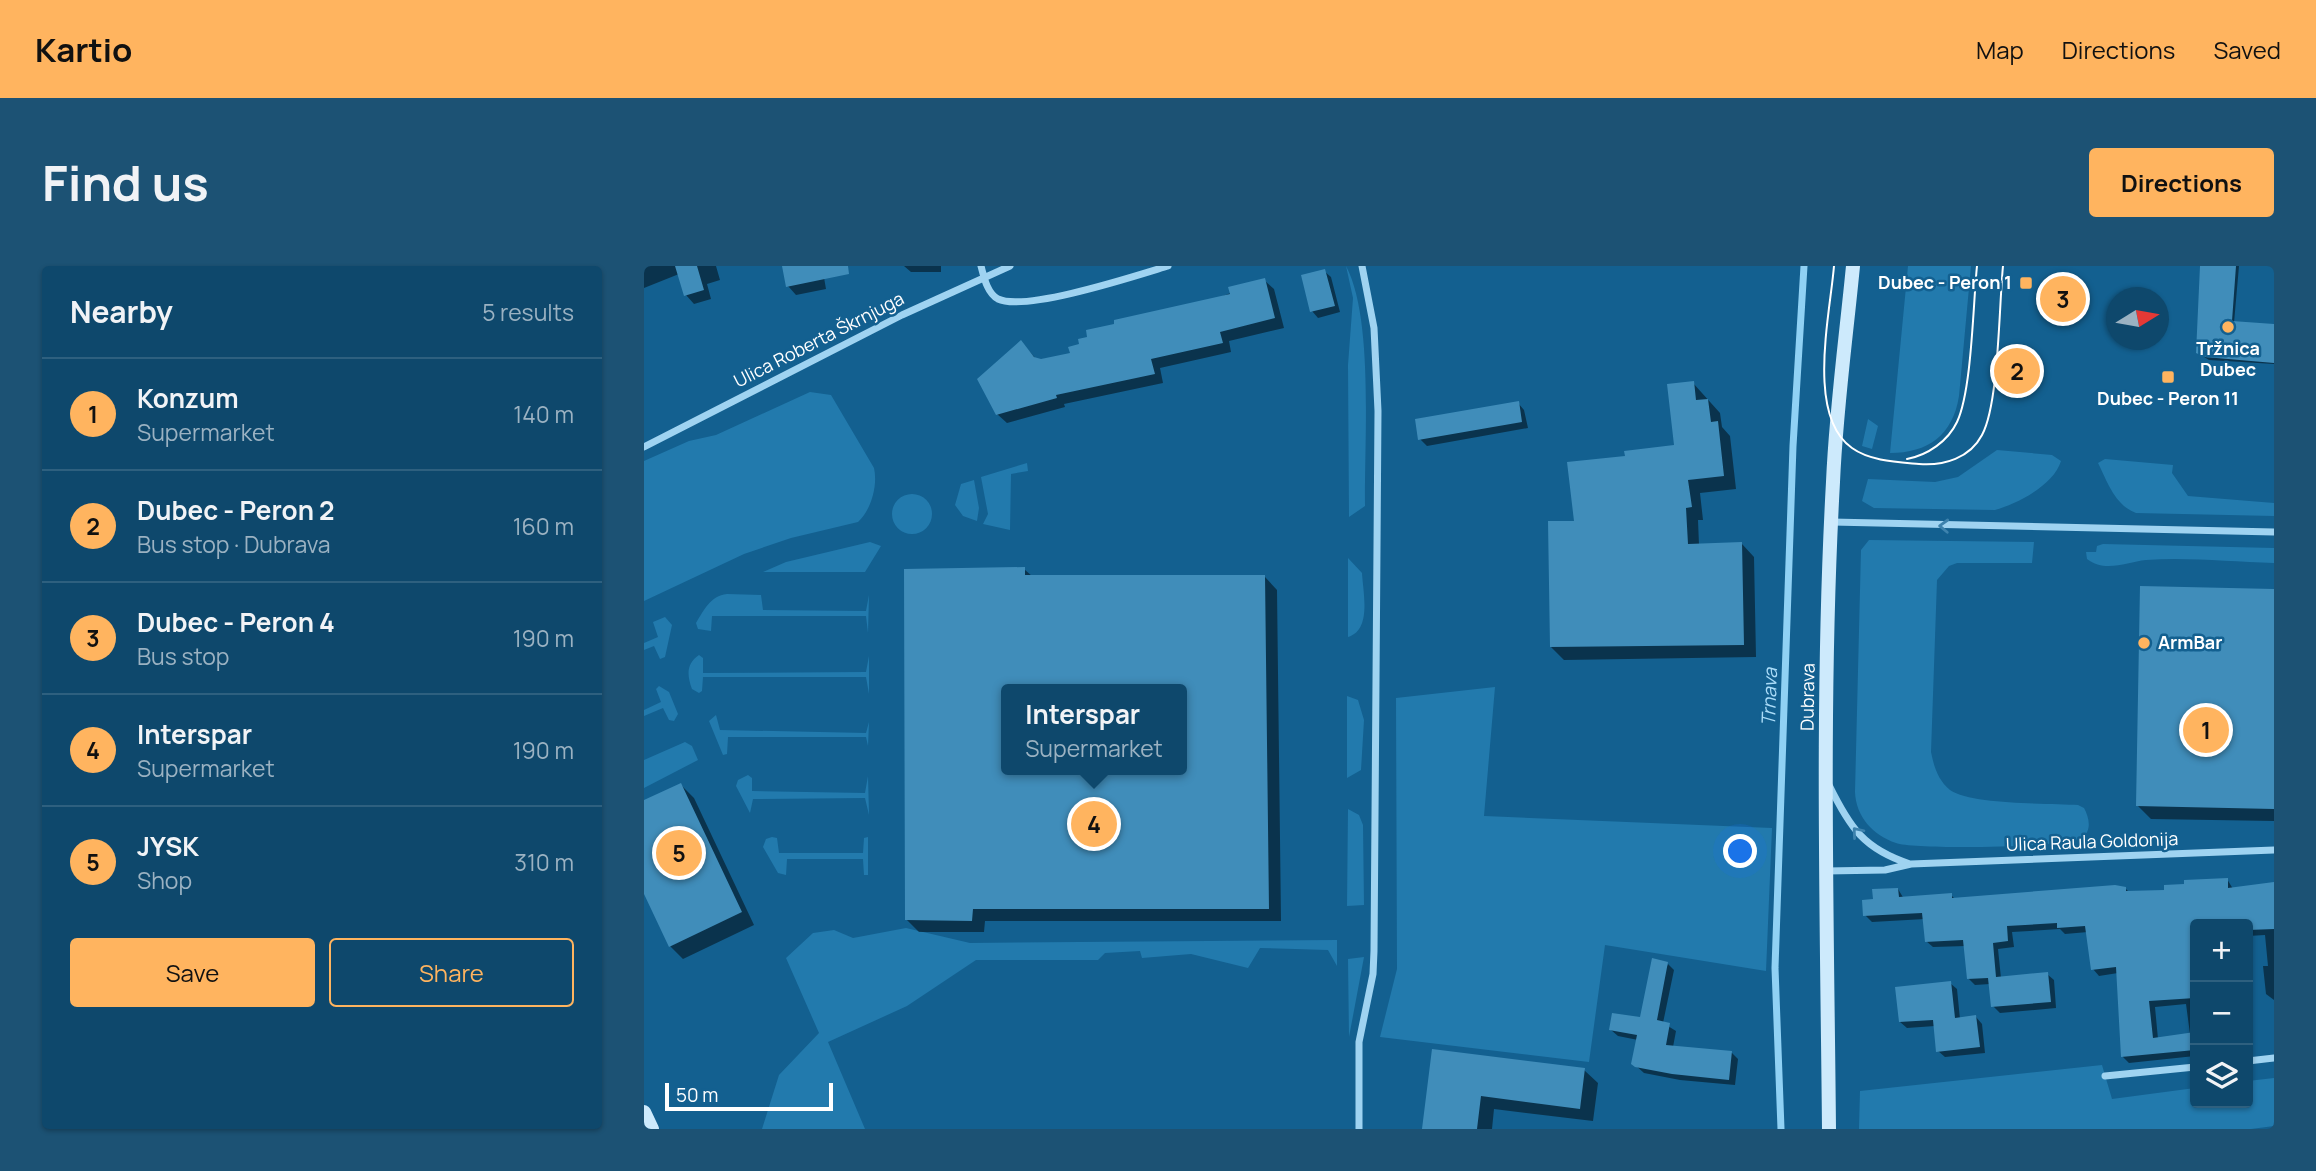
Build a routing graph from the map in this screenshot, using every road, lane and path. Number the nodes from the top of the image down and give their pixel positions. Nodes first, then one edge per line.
1 (981, 266) edge
2 (1010, 266) edge
3 (1168, 266) edge
4 (1362, 266) edge
5 (1853, 266) edge
6 (984, 277) junction
7 (644, 447) edge
8 (1831, 522) junction
9 (2274, 532) edge
10 (1825, 777) junction
11 (2274, 850) edge
12 (1911, 864) junction
13 (1826, 871) junction
14 (2274, 1058) edge
15 (2253, 1060) edge
16 (2190, 1068) edge
17 (2105, 1076) dead end
18 (644, 1112) edge
19 (652, 1129) edge
20 (1359, 1129) edge
21 (1829, 1129) edge

1 - 6 street
2 - 6 street, Ulica Roberta Škrnjuga
3 - 6 street
4 - 20 street
5 - 8 main road, Dubrava
6 - 7 street, Ulica Roberta Škrnjuga
9 -> 8 street
8 - 10 main road, Dubrava
12 -> 10 street, Ulica Raula Goldonija
10 - 13 main road, Dubrava
11 - 12 street, Ulica Raula Goldonija
12 - 13 street, Ulica Raula Goldonija
13 - 21 main road, Dubrava
14 - 15 street
16 - 17 street
18 - 19 main road

